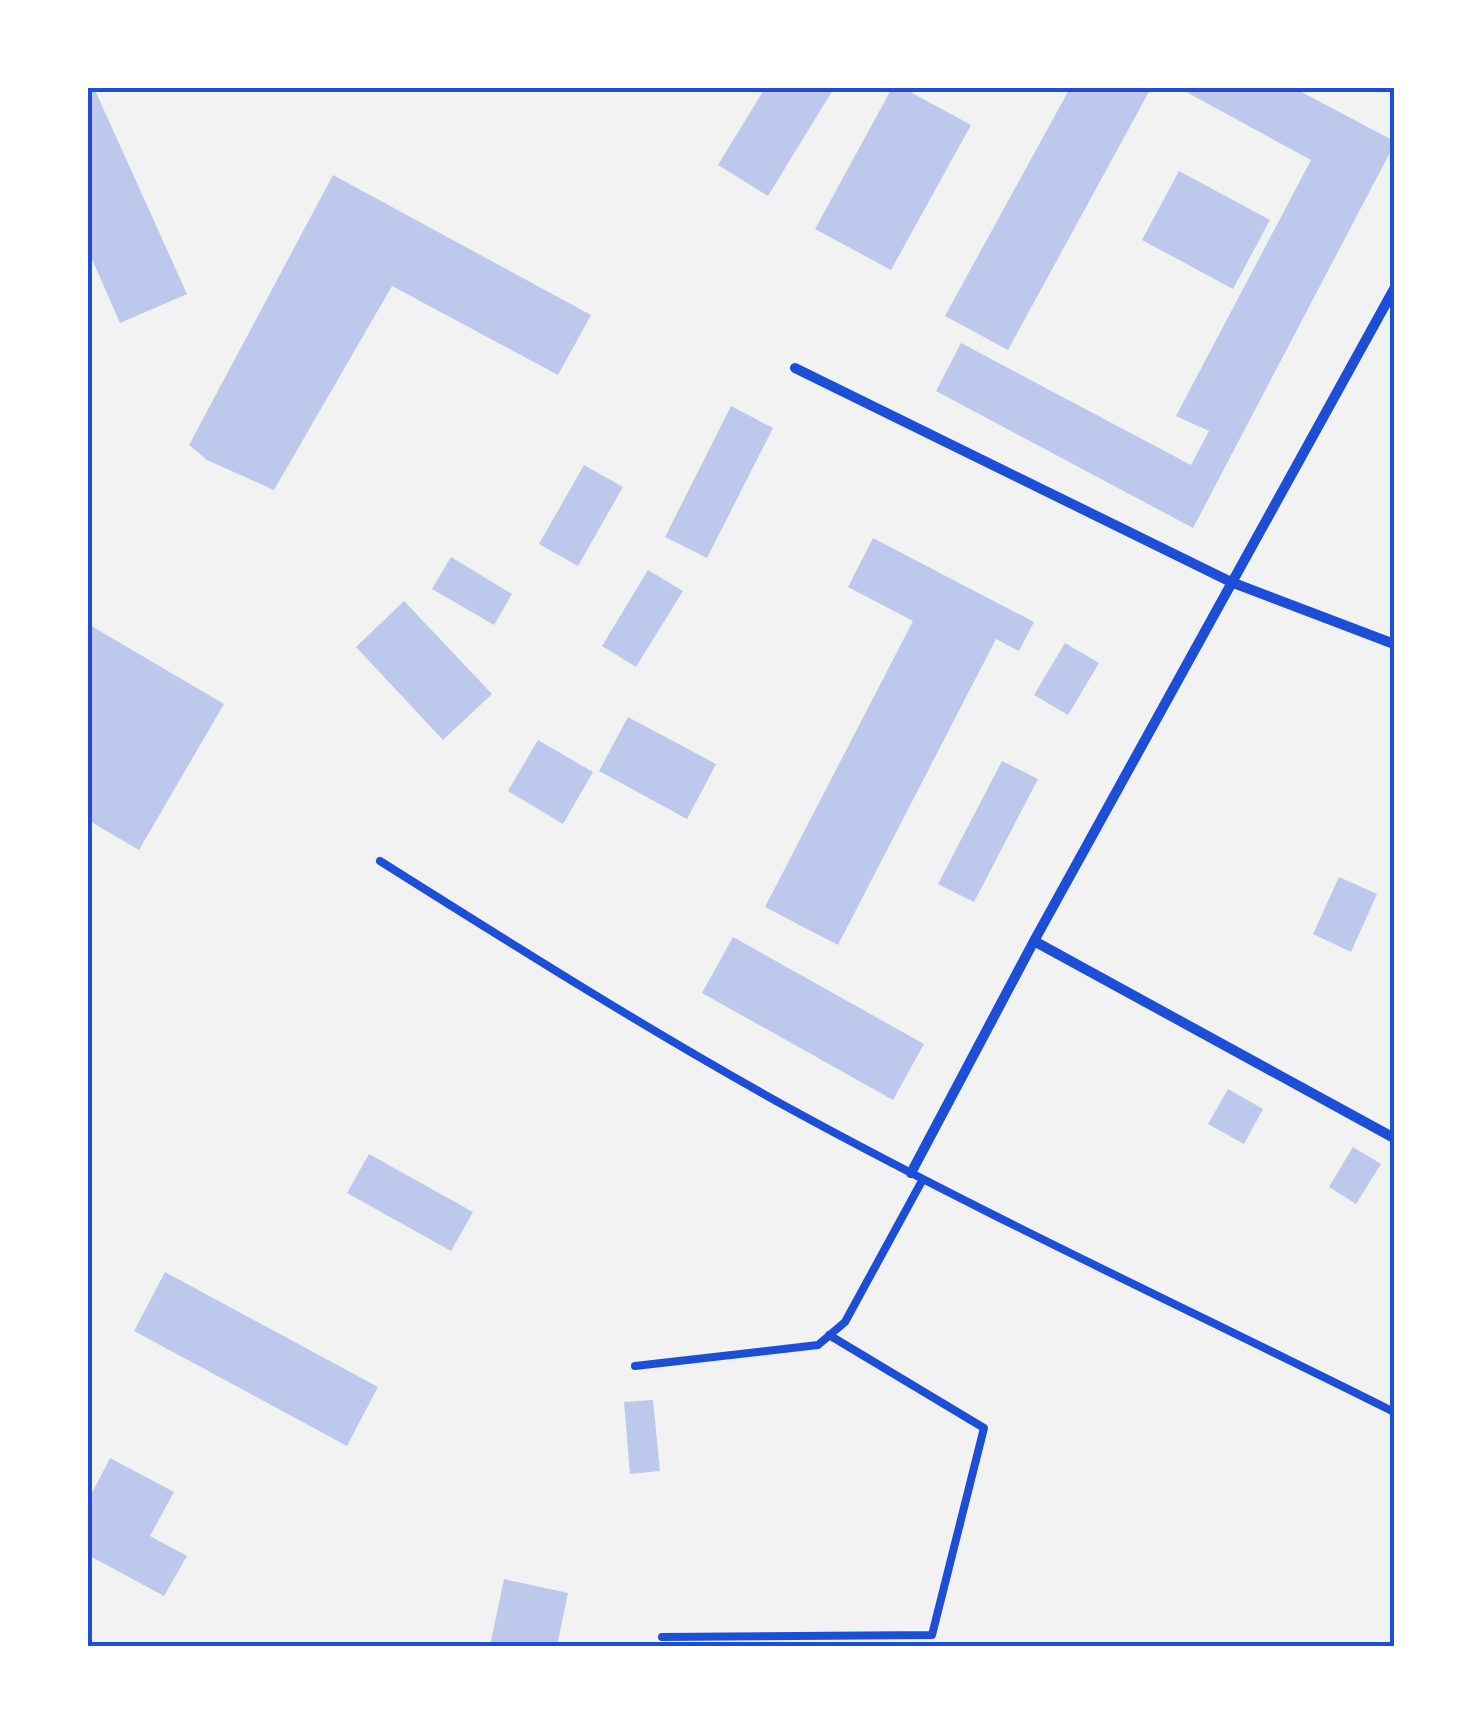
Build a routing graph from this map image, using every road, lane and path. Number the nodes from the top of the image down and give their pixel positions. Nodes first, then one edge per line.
1 (1394, 290) edge
2 (795, 368) dead end
3 (1231, 582) junction
4 (1394, 644) edge
5 (380, 861) dead end
6 (1034, 940) junction
7 (1394, 1138) edge
8 (911, 1173) junction
9 (923, 1179) junction
10 (830, 1336) junction
11 (635, 1366) dead end
12 (1394, 1412) edge
13 (662, 1637) dead end

1 - 3 street
2 - 3 street
3 - 4 street
3 - 6 street
5 - 8 lane
6 - 7 street
6 - 8 street
8 - 9 lane
9 - 10 lane
9 - 12 lane
10 - 11 lane
10 - 13 lane

